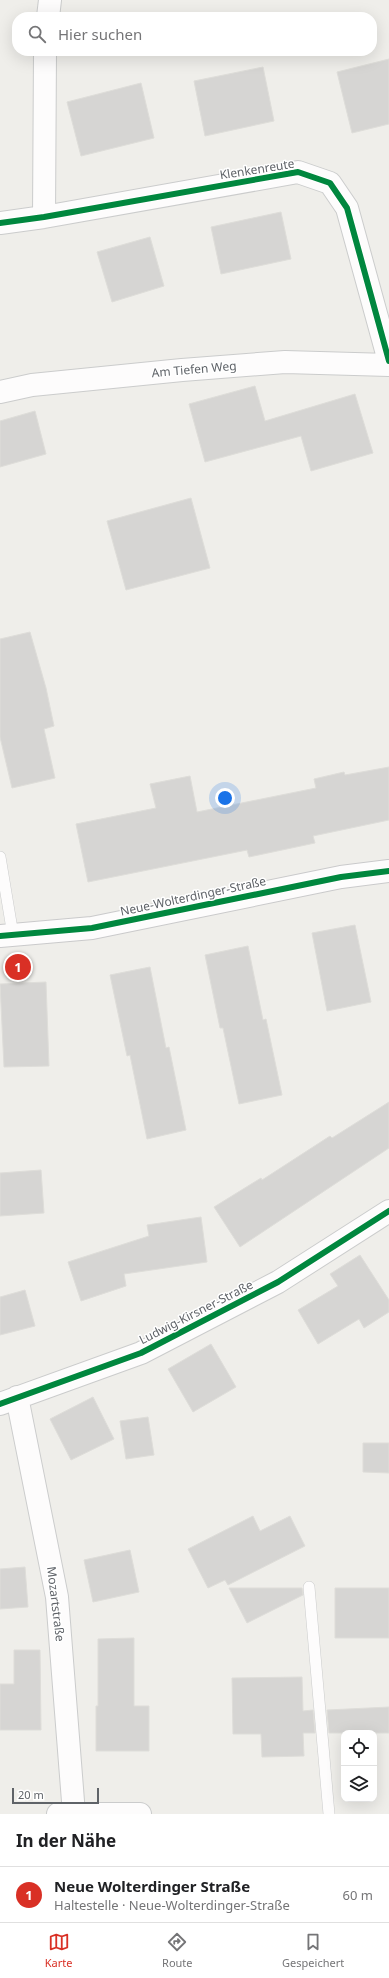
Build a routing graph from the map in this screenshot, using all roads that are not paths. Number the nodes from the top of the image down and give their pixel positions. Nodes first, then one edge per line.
1 (50, 0) edge
2 (49, 12) edge
3 (44, 56) edge
4 (44, 217) junction
5 (0, 223) edge
6 (389, 360) edge
7 (389, 365) edge
8 (0, 392) edge
9 (0, 857) edge
10 (389, 871) edge
11 (7, 936) edge
12 (389, 1211) edge
13 (8, 1401) edge
14 (309, 1586) dead end
15 (58, 1814) edge
16 (74, 1814) edge
17 (100, 1814) edge
18 (140, 1814) edge
19 (329, 1814) edge

1 - 2 street
3 - 4 street
4 - 5 street, Klenkenreute
4 - 6 street, Klenkenreute
7 - 8 street, Am Tiefen Weg
9 - 11 lane
10 - 11 street, Neue-Wolterdinger-Straße
12 - 13 street, Ludwig-Kirsner-Straße
13 - 16 street, Mozartstraße
14 - 19 lane
15 - 16 street
16 - 17 street
17 - 18 street

